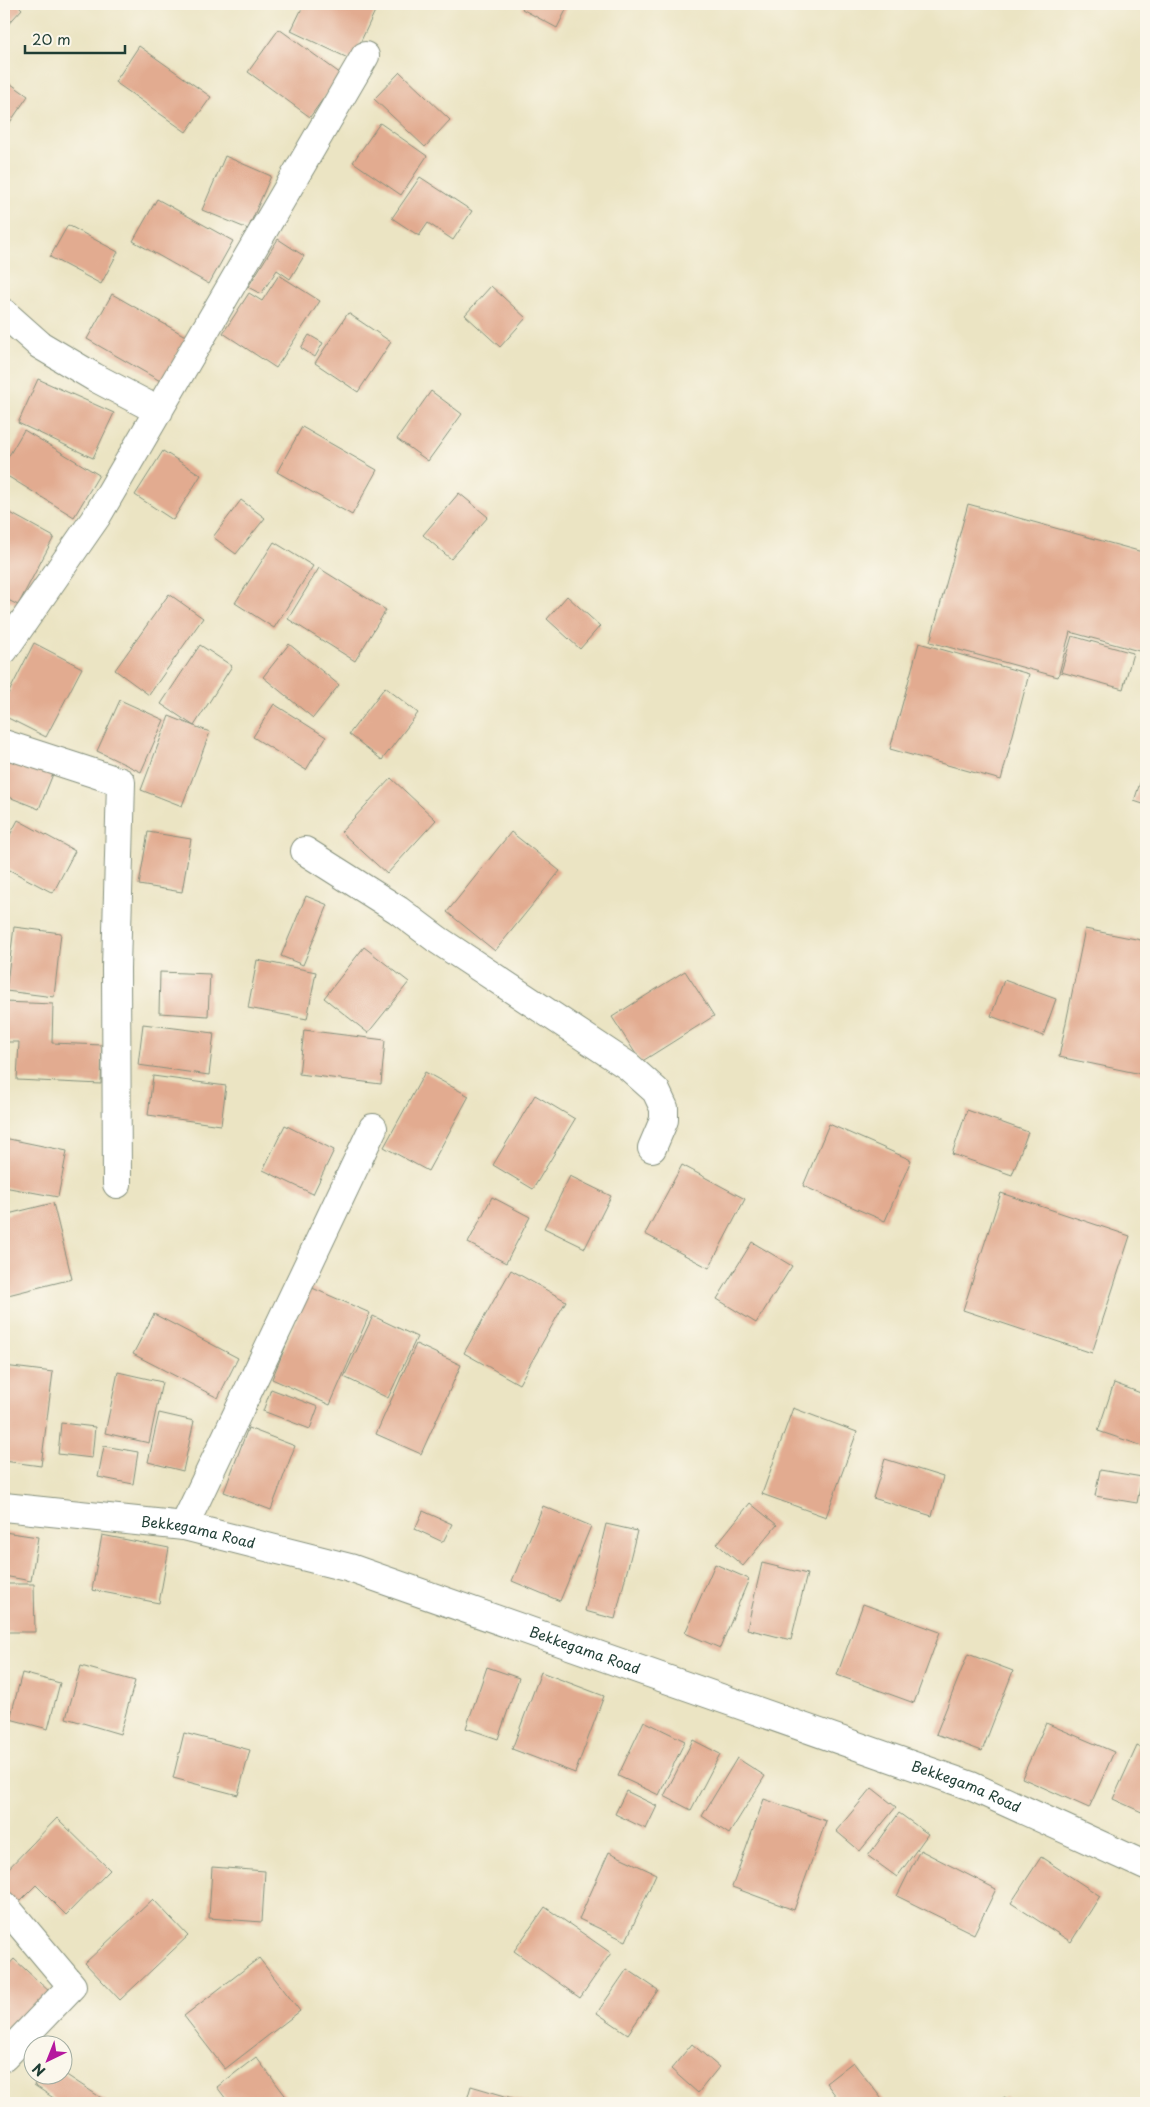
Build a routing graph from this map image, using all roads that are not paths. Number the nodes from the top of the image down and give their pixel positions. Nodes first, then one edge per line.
1 (365, 56) dead end
2 (4, 312) edge
3 (159, 411) junction
4 (4, 650) edge
5 (4, 744) edge
6 (305, 851) dead end
7 (373, 1128) dead end
8 (652, 1148) dead end
9 (117, 1184) dead end
10 (4, 1507) edge
11 (184, 1526) junction
12 (1146, 1866) edge
13 (4, 1905) edge
14 (4, 2057) edge

1 - 3 street
2 - 3 street
3 - 4 street
5 - 9 street
6 - 8 street
7 - 11 street
10 - 11 street, Bekkegama Road
11 - 12 street, Bekkegama Road
13 - 14 street

